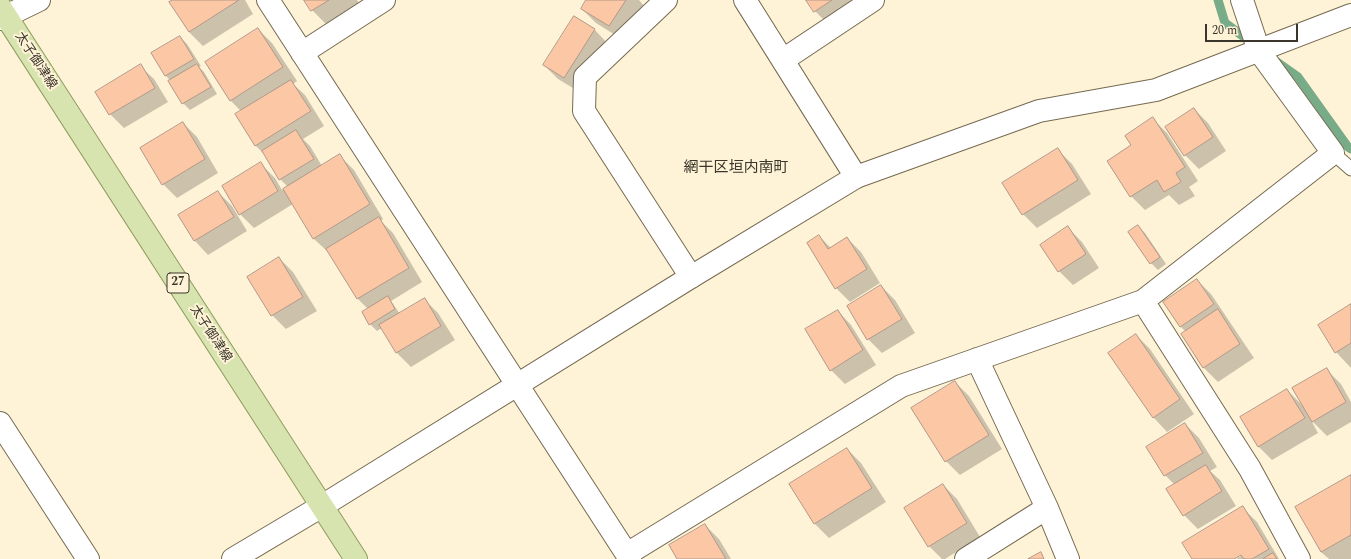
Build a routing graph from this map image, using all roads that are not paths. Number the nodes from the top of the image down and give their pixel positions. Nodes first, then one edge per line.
1 (39, 0) edge
2 (268, 0) edge
3 (384, 0) edge
4 (666, 0) edge
5 (745, 0) edge
6 (873, 0) edge
7 (1242, 0) edge
8 (2, 14) edge
9 (1351, 15) edge
10 (1259, 51) junction
11 (302, 54) junction
12 (782, 60) junction
13 (1333, 153) junction
14 (1351, 169) edge
15 (856, 177) junction
16 (691, 277) junction
17 (1144, 301) junction
18 (977, 359) junction
19 (518, 384) junction
20 (2, 432) edge
21 (322, 506) junction
22 (1047, 508) junction
23 (629, 556) edge
24 (88, 559) edge
25 (233, 559) edge
26 (356, 559) edge
27 (966, 559) edge
28 (1068, 559) edge
29 (1299, 559) edge

1 - 8 street
2 - 11 street
3 - 11 street
4 - 16 street
5 - 12 street
6 - 12 street
7 - 10 street
8 - 21 main road, 太子御津線 / 27
9 - 10 street
10 - 13 street
10 - 15 street
11 - 19 street
12 - 15 street
13 - 14 lane
13 - 17 street
15 - 16 street
16 - 19 street
17 - 18 street
17 - 29 street
18 - 22 street
18 - 23 street
19 - 21 street
19 - 23 street
20 - 24 street
21 - 25 street
21 - 26 main road, 太子御津線 / 27
22 - 27 street
22 - 28 street

